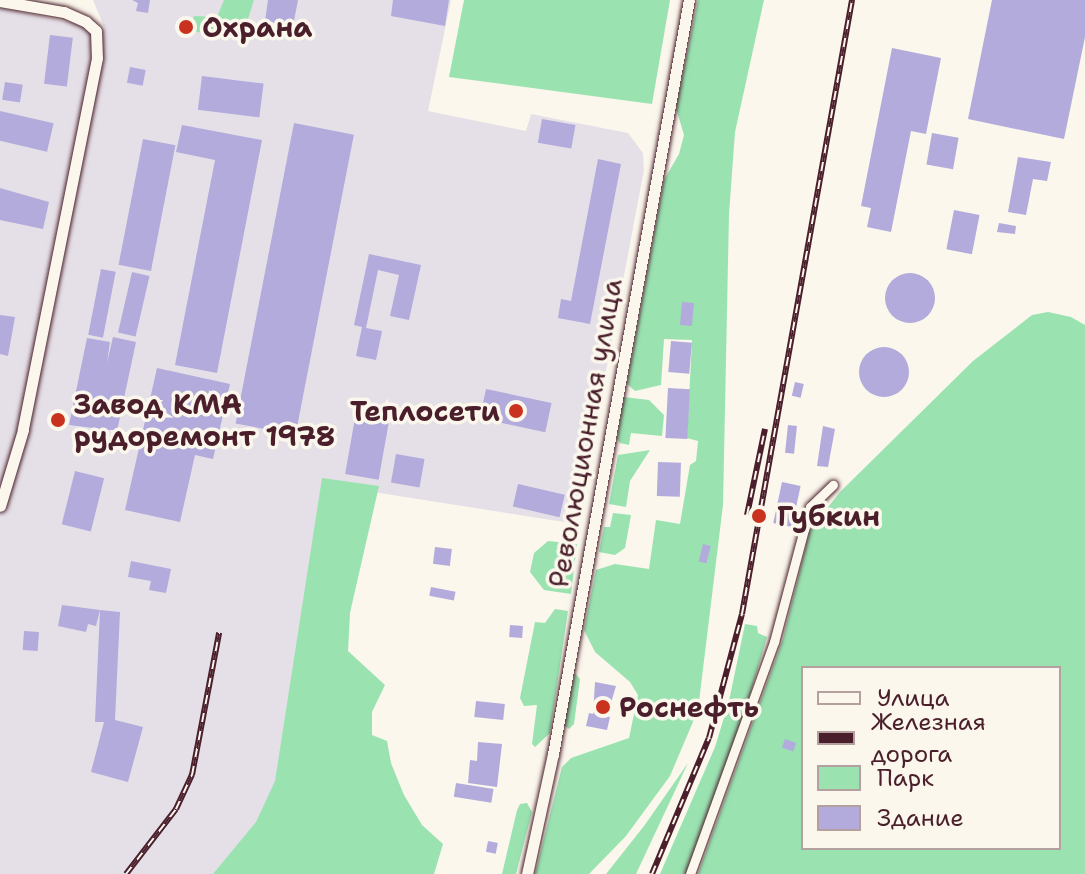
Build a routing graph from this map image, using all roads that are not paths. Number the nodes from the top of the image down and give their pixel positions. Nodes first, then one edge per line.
1 (689, 0) edge
2 (0, 1) edge
3 (833, 485) dead end
4 (0, 506) edge
5 (527, 874) edge
6 (690, 874) edge

1 - 5 street, Революционная улица
2 - 4 street
3 - 6 street

